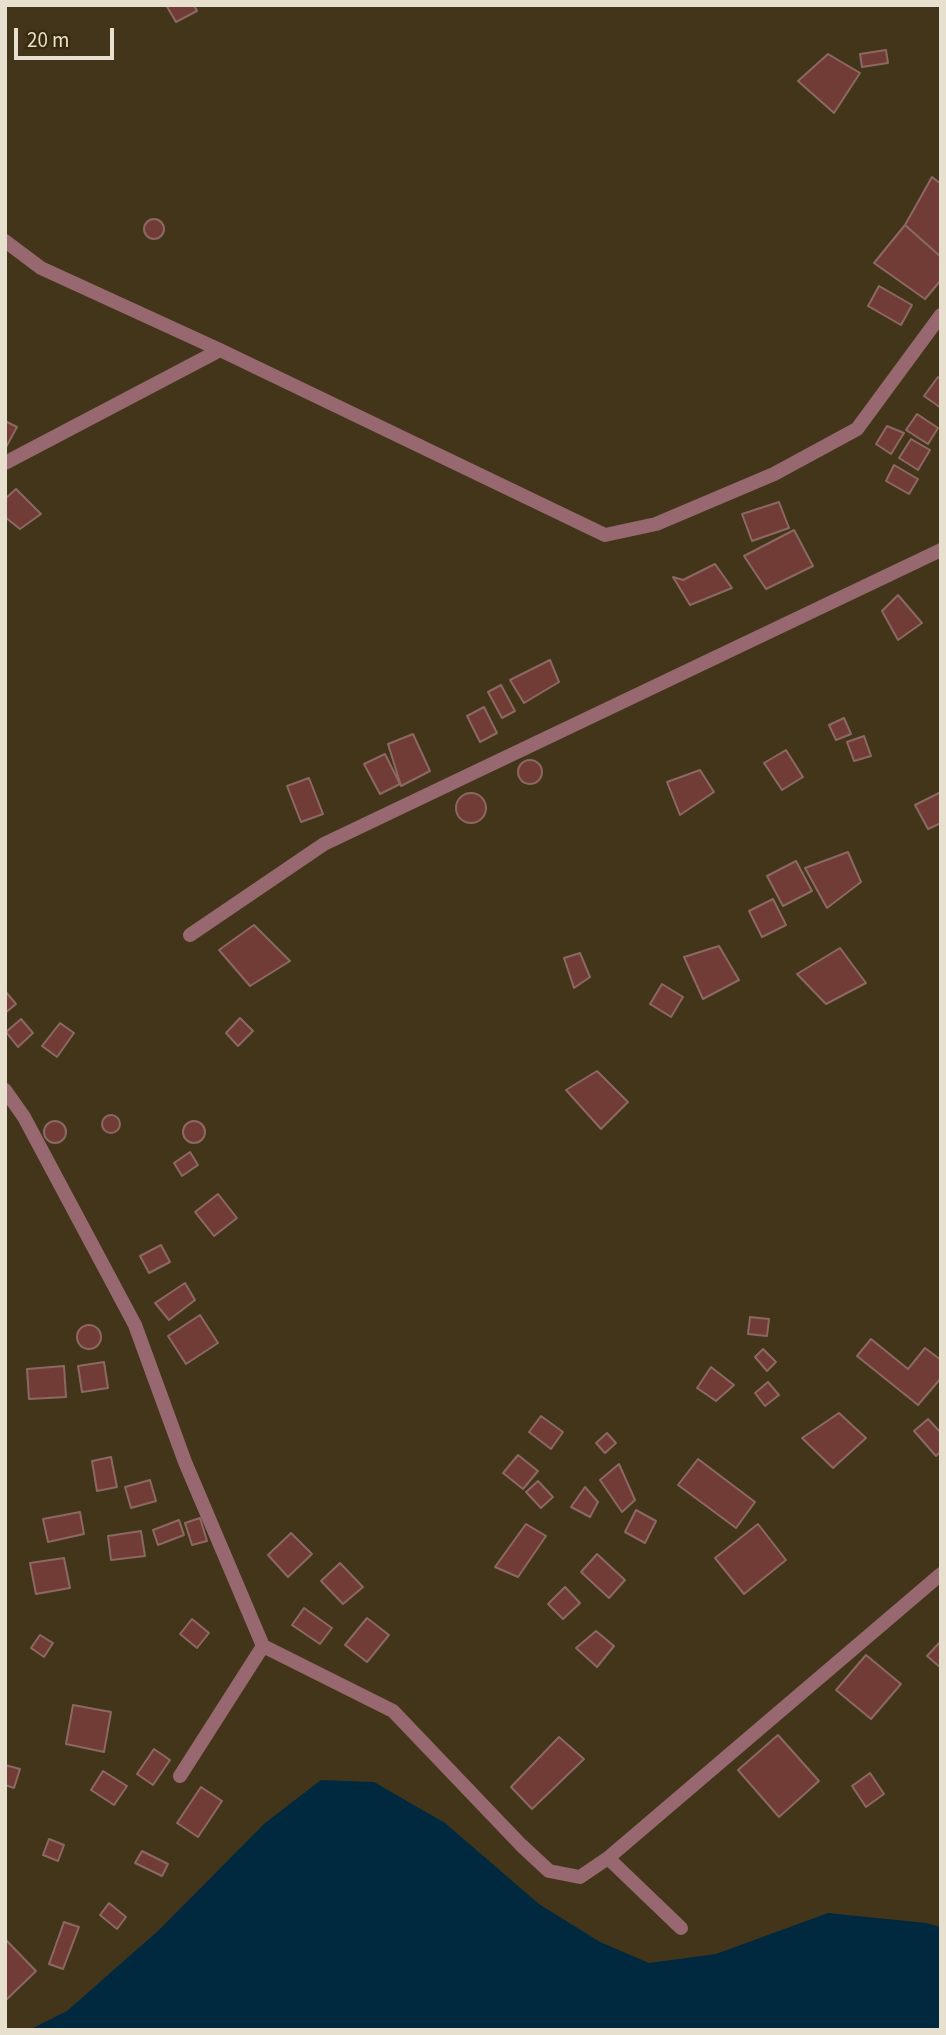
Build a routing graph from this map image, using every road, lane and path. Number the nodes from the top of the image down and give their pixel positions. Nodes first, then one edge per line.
1 (5, 241) edge
2 (941, 315) edge
3 (220, 350) junction
4 (5, 463) edge
5 (941, 550) edge
6 (190, 935) dead end
7 (5, 1090) edge
8 (941, 1574) edge
9 (263, 1646) junction
10 (180, 1776) dead end
11 (608, 1858) junction
12 (681, 1928) dead end

1 - 3 street
2 - 3 street
3 - 4 street
5 - 6 street
7 - 9 street
8 - 11 street
9 - 10 street
9 - 11 street
11 - 12 street

